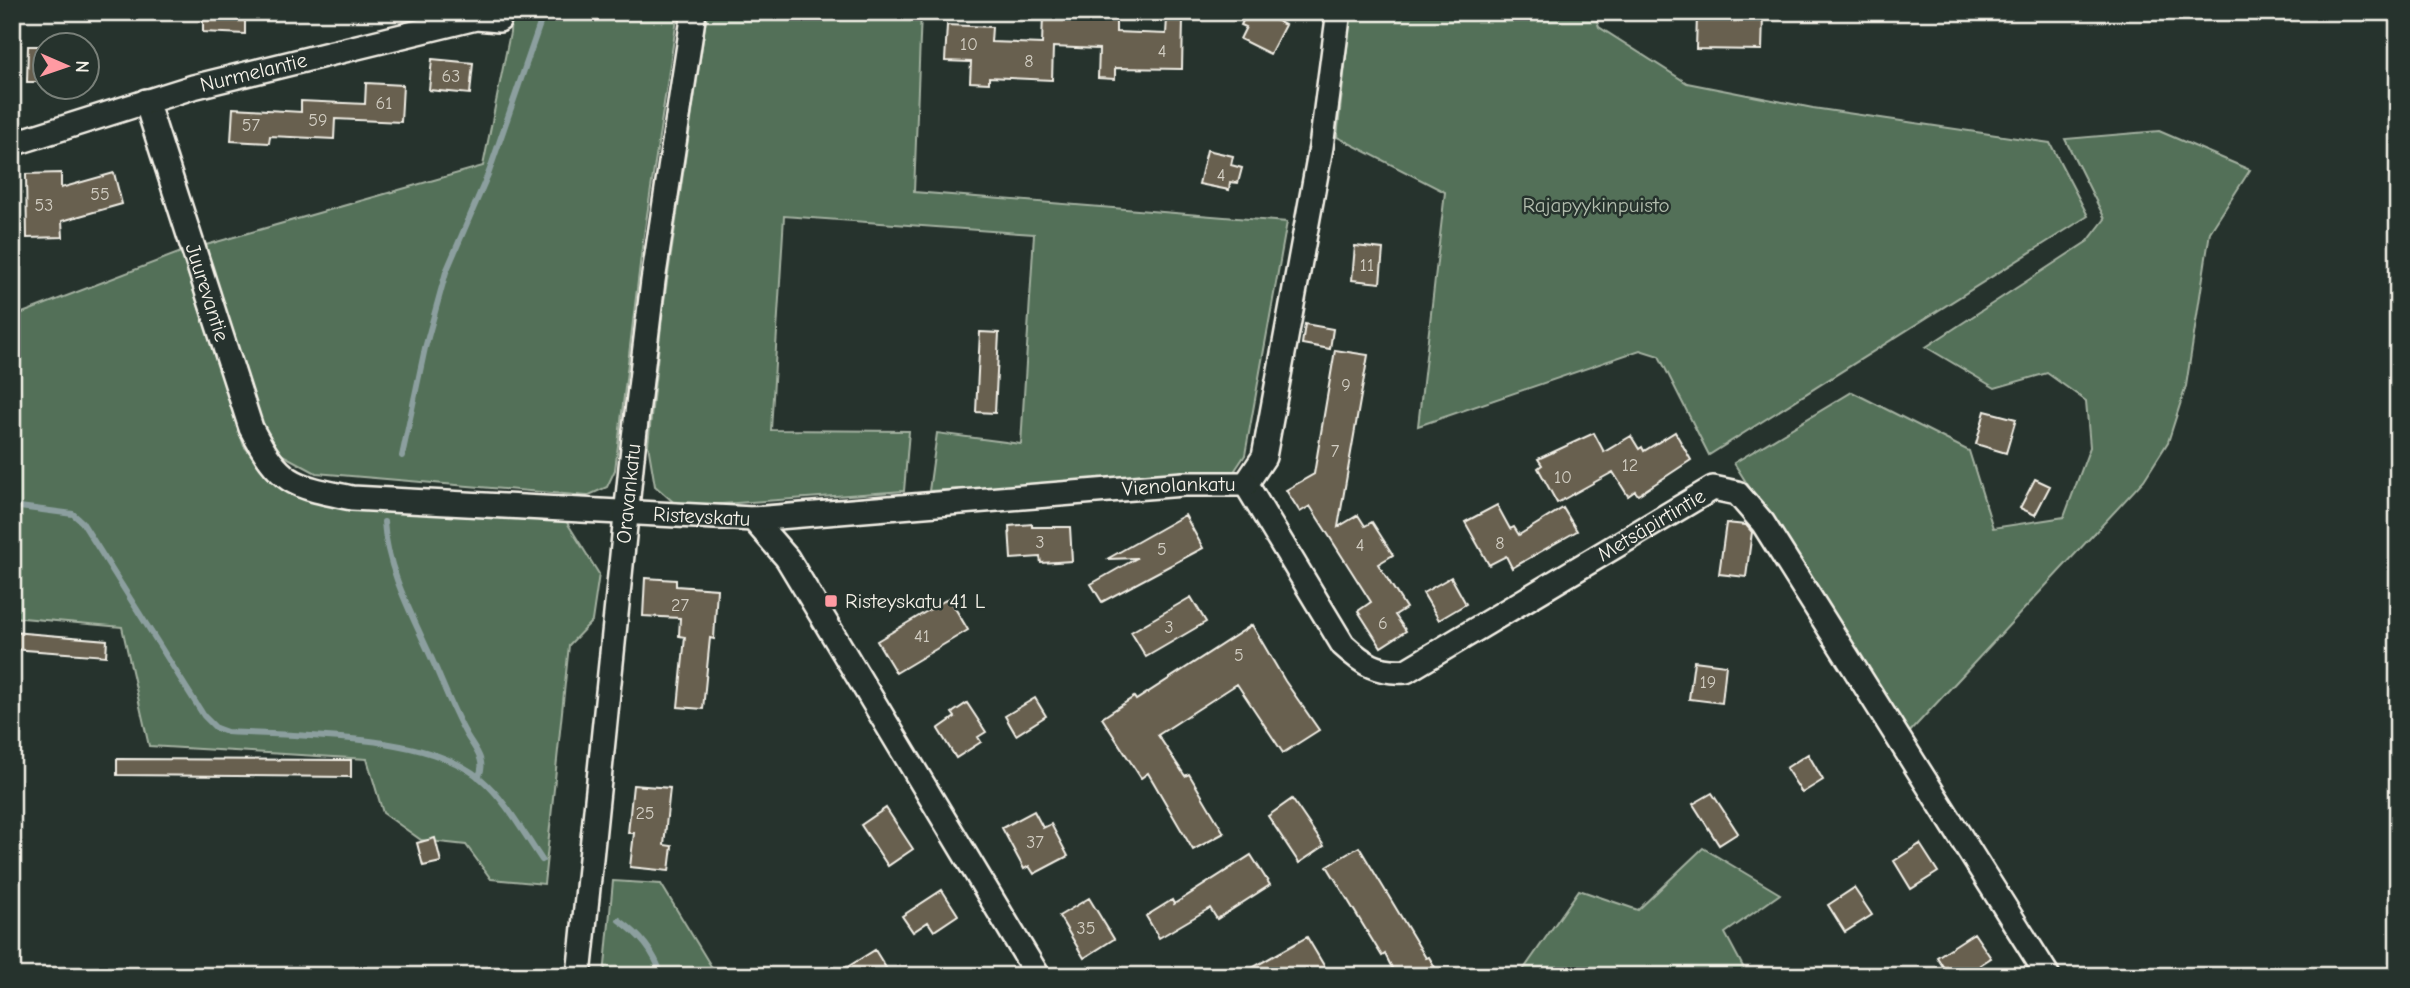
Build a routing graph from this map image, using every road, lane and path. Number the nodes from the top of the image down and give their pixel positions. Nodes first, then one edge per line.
1 (694, 12) edge
2 (1334, 12) edge
3 (499, 20) dead end
4 (146, 101) junction
5 (12, 144) edge
6 (283, 478) joint
7 (1246, 484) junction
8 (625, 514) junction
9 (754, 519) junction
10 (579, 976) edge
11 (1038, 976) edge
12 (2048, 976) edge

1 - 8 street, Oravankatu
2 - 7 street, Vienolankatu
3 - 4 street, Nurmelantie
4 - 5 street, Nurmelantie
4 - 6 street, Juurevantie
6 - 8 street, Risteyskatu
7 - 9 street, Vienolankatu
7 - 12 street, Metsäpirtintie
8 - 9 street, Risteyskatu
8 - 10 street, Oravankatu
9 - 11 street, Risteyskatu

